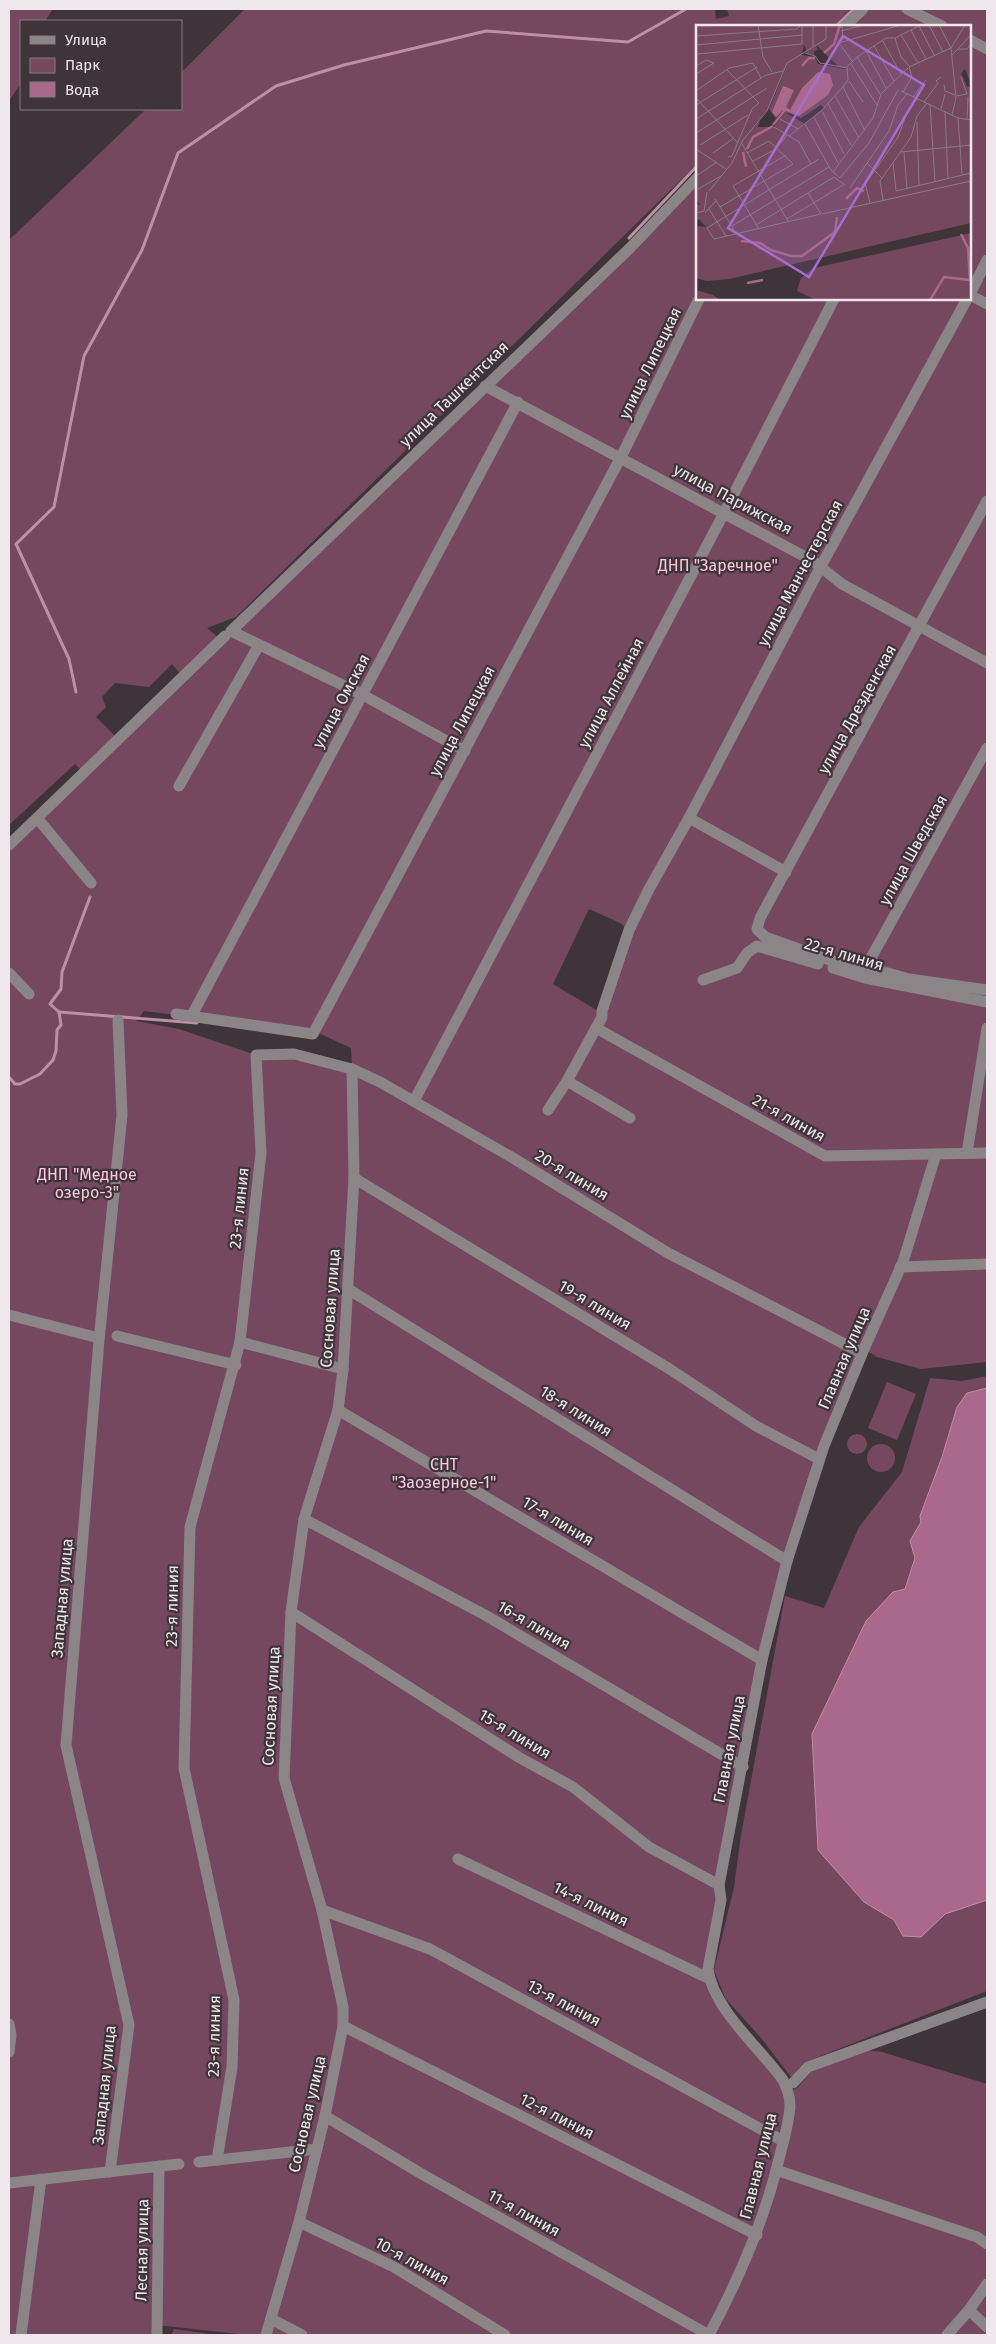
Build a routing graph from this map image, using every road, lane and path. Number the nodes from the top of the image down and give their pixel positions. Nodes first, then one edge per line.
1 (863, 9) edge
2 (907, 9) edge
3 (846, 25) edge
4 (940, 25) edge
5 (971, 41) edge
6 (987, 49) edge
7 (696, 179) edge
8 (987, 260) edge
9 (971, 292) edge
10 (971, 295) edge
11 (699, 300) edge
12 (833, 300) edge
13 (966, 300) edge
14 (987, 304) edge
15 (485, 386) junction
16 (518, 402) junction
17 (622, 457) junction
18 (987, 501) edge
19 (724, 513) junction
20 (820, 568) junction
21 (921, 626) junction
22 (228, 634) junction
23 (259, 645) junction
24 (987, 663) edge
25 (363, 695) junction
26 (987, 748) edge
27 (465, 751) junction
28 (179, 786) dead end
29 (689, 818) junction
30 (38, 819) junction
31 (9, 846) edge
32 (786, 872) junction
33 (90, 883) dead end
34 (866, 967) junction
35 (9, 974) edge
36 (703, 980) dead end
37 (987, 990) edge
38 (29, 994) dead end
39 (987, 1002) edge
40 (176, 1014) dead end
41 (192, 1015) junction
42 (118, 1020) dead end
43 (596, 1028) junction
44 (987, 1028) edge
45 (256, 1055) joint
46 (352, 1069) junction
47 (567, 1081) junction
48 (414, 1101) junction
49 (548, 1110) dead end
50 (630, 1118) dead end
51 (967, 1153) junction
52 (987, 1153) edge
53 (936, 1154) junction
54 (354, 1178) junction
55 (987, 1264) edge
56 (900, 1267) junction
57 (348, 1290) junction
58 (9, 1315) edge
59 (117, 1336) dead end
60 (99, 1338) junction
61 (240, 1342) junction
62 (862, 1353) junction
63 (236, 1365) junction
64 (343, 1369) junction
65 (338, 1410) junction
66 (820, 1459) junction
67 (304, 1519) junction
68 (787, 1561) junction
69 (292, 1612) junction
70 (762, 1660) junction
71 (743, 1766) junction
72 (458, 1859) dead end
73 (719, 1885) junction
74 (322, 1910) junction
75 (710, 1979) junction
76 (987, 2002) edge
77 (9, 2024) edge
78 (343, 2026) junction
79 (9, 2052) edge
80 (793, 2083) dead end
81 (325, 2116) junction
82 (783, 2141) junction
83 (317, 2149) junction
84 (217, 2160) junction
85 (200, 2162) dead end
86 (179, 2164) dead end
87 (159, 2166) junction
88 (776, 2170) junction
89 (110, 2172) junction
90 (41, 2179) junction
91 (9, 2182) edge
92 (299, 2222) junction
93 (757, 2235) junction
94 (987, 2244) edge
95 (987, 2284) edge
96 (969, 2310) junction
97 (271, 2319) junction
98 (987, 2327) edge
99 (21, 2335) edge
100 (157, 2335) edge
101 (266, 2335) edge
102 (302, 2335) edge
103 (506, 2335) edge
104 (709, 2335) edge
105 (947, 2335) edge

1 - 3 street
2 - 4 street
5 - 6 street
7 - 15 street, улица Ташкентская
8 - 9 street
10 - 14 street
11 - 17 street, улица Липецкая
12 - 19 street, улица Аллейная
13 - 20 street, улица Манчестерская
15 - 16 street, улица Парижская
15 - 22 street, улица Ташкентская
16 - 17 street, улица Парижская
16 - 25 street, улица Омская
17 - 19 street, улица Парижская
17 - 27 street, улица Липецкая
18 - 21 street, улица Дрезденская
19 - 20 street, улица Парижская
19 - 48 street, улица Аллейная
20 - 21 street, улица Парижская
20 - 29 street, улица Манчестерская
21 - 24 street, улица Парижская
21 - 32 street, улица Дрезденская
22 - 23 street
22 - 30 street, улица Ташкентская
23 - 25 street
23 - 28 street
25 - 27 street
25 - 41 street, улица Омская
26 - 34 street, улица Шведская
27 - 41 street, улица Липецкая
29 - 32 street
29 - 43 street, улица Манчестерская
30 - 31 street, улица Ташкентская
30 - 33 street
32 - 34 street, улица Дрезденская
34 - 37 street
35 - 38 street
36 - 39 street, 22-я линия
40 - 41 street, улица Липецкая
42 - 60 street, Западная улица
43 - 47 street, улица Манчестерская
43 - 53 street, 21-я линия
44 - 51 street
45 - 46 street, 20-я линия
45 - 61 street, 23-я линия
46 - 48 street, 20-я линия
46 - 54 street, Сосновая улица
47 - 49 street, улица Манчестерская
47 - 50 street
48 - 62 street, 20-я линия
51 - 52 street, 21-я линия
51 - 53 street, 21-я линия
53 - 56 street, Главная улица
54 - 57 street, Сосновая улица
54 - 66 street, 19-я линия
55 - 56 street
56 - 62 street, Главная улица
57 - 64 street, Сосновая улица
57 - 68 street, 18-я линия
58 - 60 street
59 - 63 street
60 - 89 street, Западная улица
61 - 63 street, 23-я линия
61 - 64 street
62 - 66 street, Главная улица
63 - 84 street, 23-я линия
64 - 65 street, Сосновая улица
65 - 67 street, Сосновая улица
65 - 70 street, 17-я линия
66 - 68 street, Главная улица
67 - 69 street, Сосновая улица
67 - 71 street, 16-я линия
68 - 70 street, Главная улица
69 - 73 street, 15-я линия
69 - 74 street, Сосновая улица
70 - 71 street, Главная улица
71 - 73 street, Главная улица
72 - 75 street, 14-я линия
73 - 75 street, Главная улица
74 - 78 street, Сосновая улица
74 - 82 street, 13-я линия
75 - 82 street, Главная улица
76 - 80 street
77 - 79 street
78 - 81 street, Сосновая улица
78 - 93 street, 12-я линия
81 - 83 street, Сосновая улица
81 - 104 street, 11-я линия
82 - 88 street, Главная улица
83 - 84 street
83 - 92 street, Сосновая улица
84 - 85 street
86 - 87 street
87 - 89 street
87 - 100 street, Лесная улица
88 - 93 street, Главная улица
88 - 94 street
89 - 90 street
90 - 91 street
90 - 99 street
92 - 97 street, Сосновая улица
92 - 103 street, 10-я линия
93 - 104 street, Главная улица
95 - 96 street
96 - 98 street
96 - 105 street
97 - 101 street, Сосновая улица
97 - 102 street

